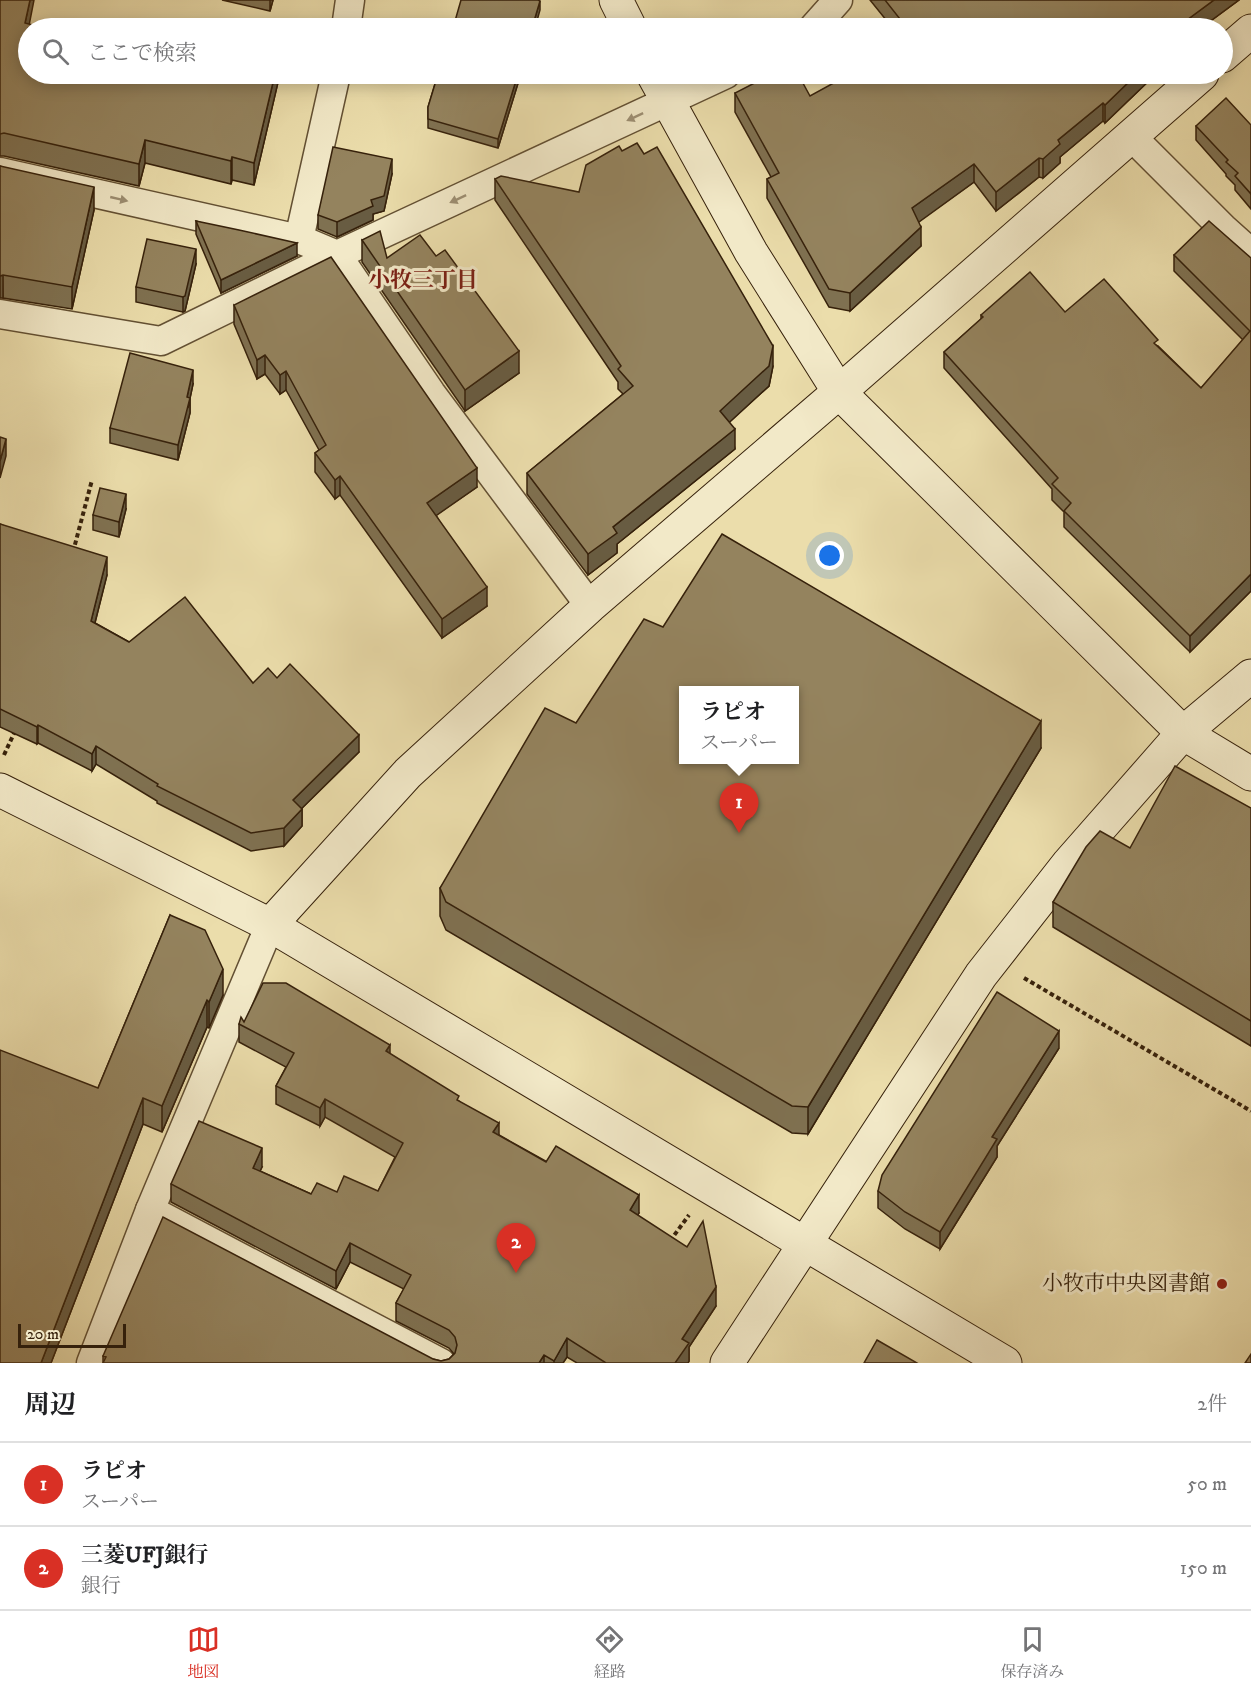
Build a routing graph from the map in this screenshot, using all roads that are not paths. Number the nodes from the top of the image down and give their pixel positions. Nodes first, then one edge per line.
1 (350, 0) edge
2 (616, 0) edge
3 (838, 0) edge
4 (347, 18) edge
5 (625, 18) edge
6 (822, 18) edge
7 (1251, 31) edge
8 (1233, 47) edge
9 (334, 84) edge
10 (679, 84) edge
11 (1190, 84) edge
12 (660, 88) edge
13 (1130, 135) junction
14 (0, 172) edge
15 (299, 239) junction
16 (1251, 253) edge
17 (337, 255) junction
18 (0, 314) edge
19 (839, 392) junction
20 (590, 606) junction
21 (1251, 676) edge
22 (1183, 733) junction
23 (1251, 774) edge
24 (0, 790) edge
25 (270, 925) junction
26 (150, 1210) junction
27 (805, 1243) junction
28 (91, 1363) edge
29 (441, 1363) edge
30 (727, 1363) edge
31 (1005, 1363) edge

1 - 4 street
2 - 5 street
3 - 6 street
7 - 8 street
9 - 15 street
10 - 12 street
11 - 13 street
12 -> 17 street
12 - 19 street
13 - 16 street
13 - 19 street
14 -> 15 street
15 - 17 street
17 - 18 street
17 - 20 street
19 - 20 street
19 - 22 street
20 - 25 street
21 - 22 street
22 - 23 street
22 - 27 street
24 - 25 street
25 - 26 street
25 - 27 street
26 - 28 street
26 - 29 street
27 - 30 street
27 - 31 street

